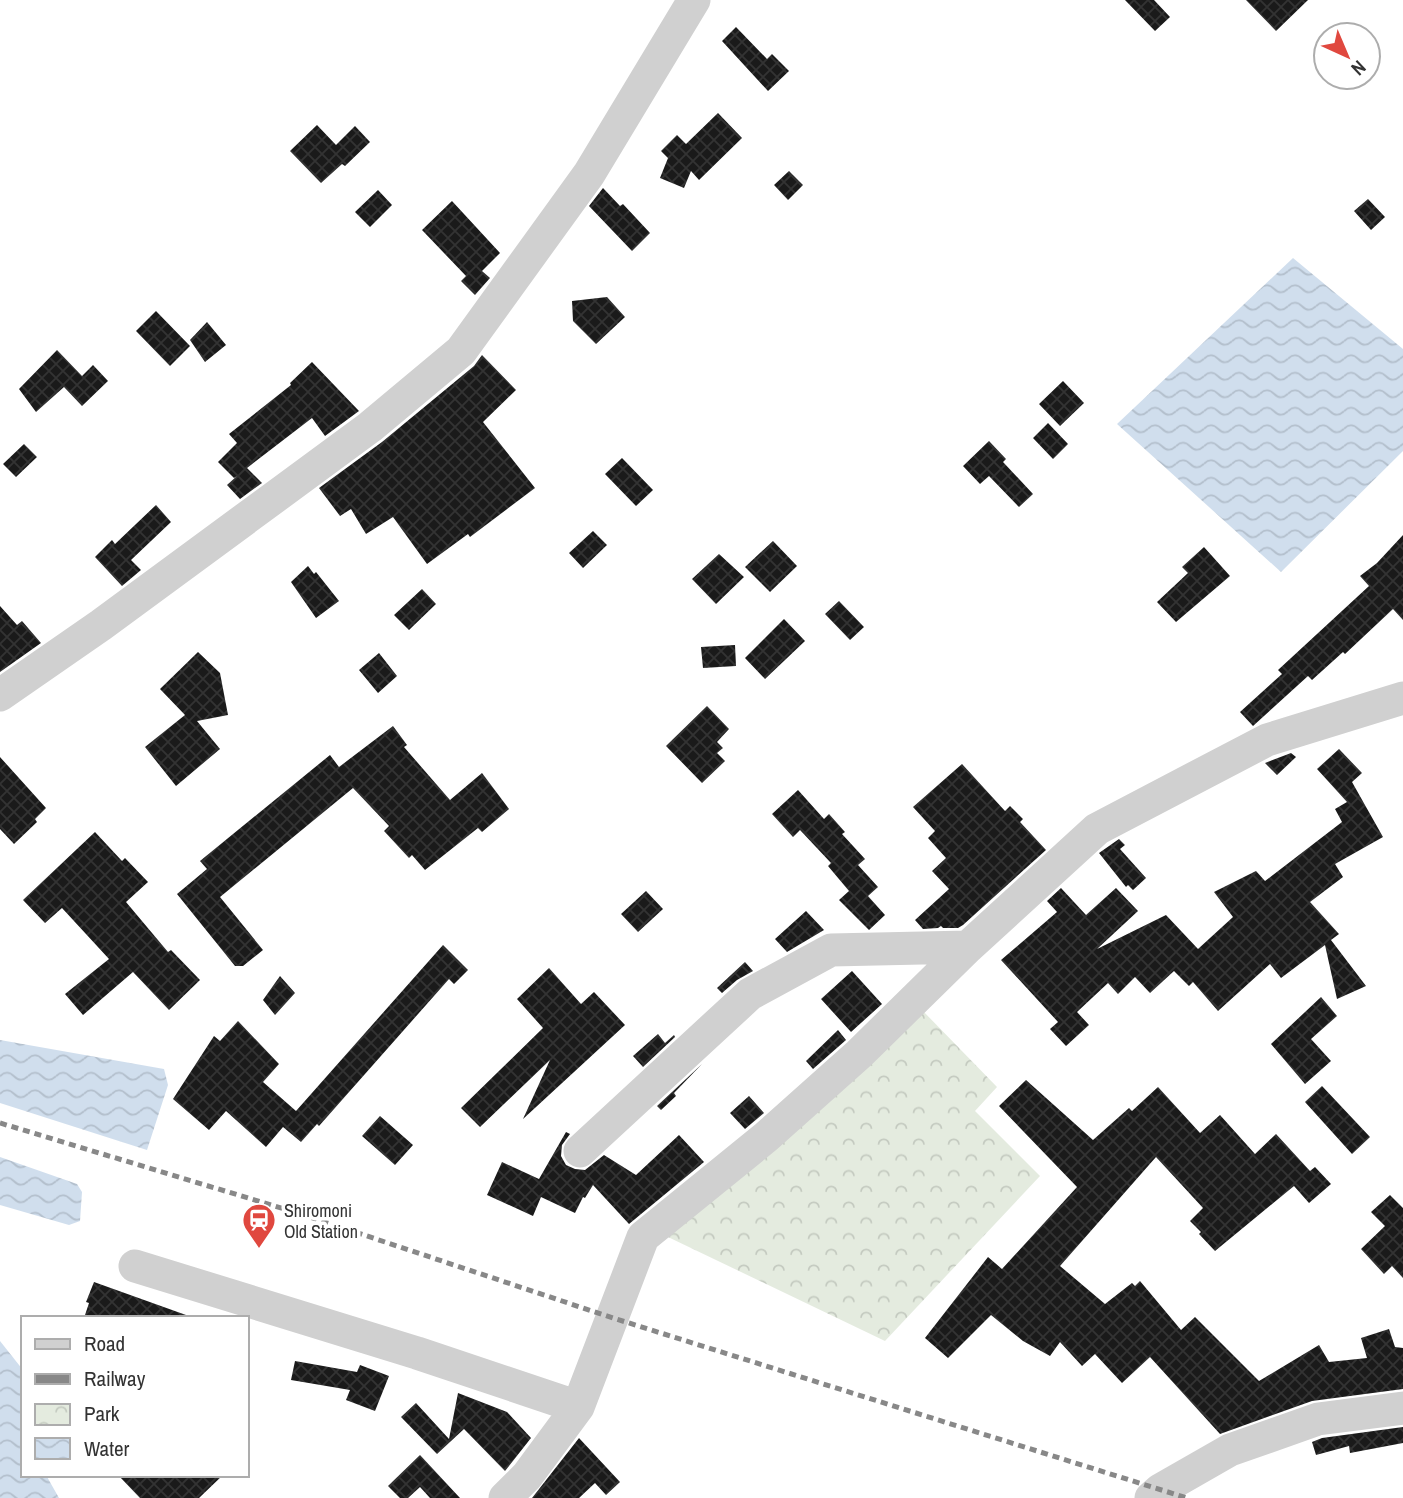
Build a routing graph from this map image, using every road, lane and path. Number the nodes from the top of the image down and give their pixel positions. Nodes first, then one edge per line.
1 (694, 0) edge
2 (0, 695) edge
3 (1403, 698) edge
4 (968, 947) junction
5 (580, 1151) dead end
6 (135, 1266) dead end
7 (578, 1407) junction
8 (1403, 1408) edge
9 (505, 1498) edge
10 (1151, 1498) edge

1 - 2 street
3 - 4 street
4 - 5 street
4 - 7 street
6 - 7 street
7 - 9 street
8 - 10 street

